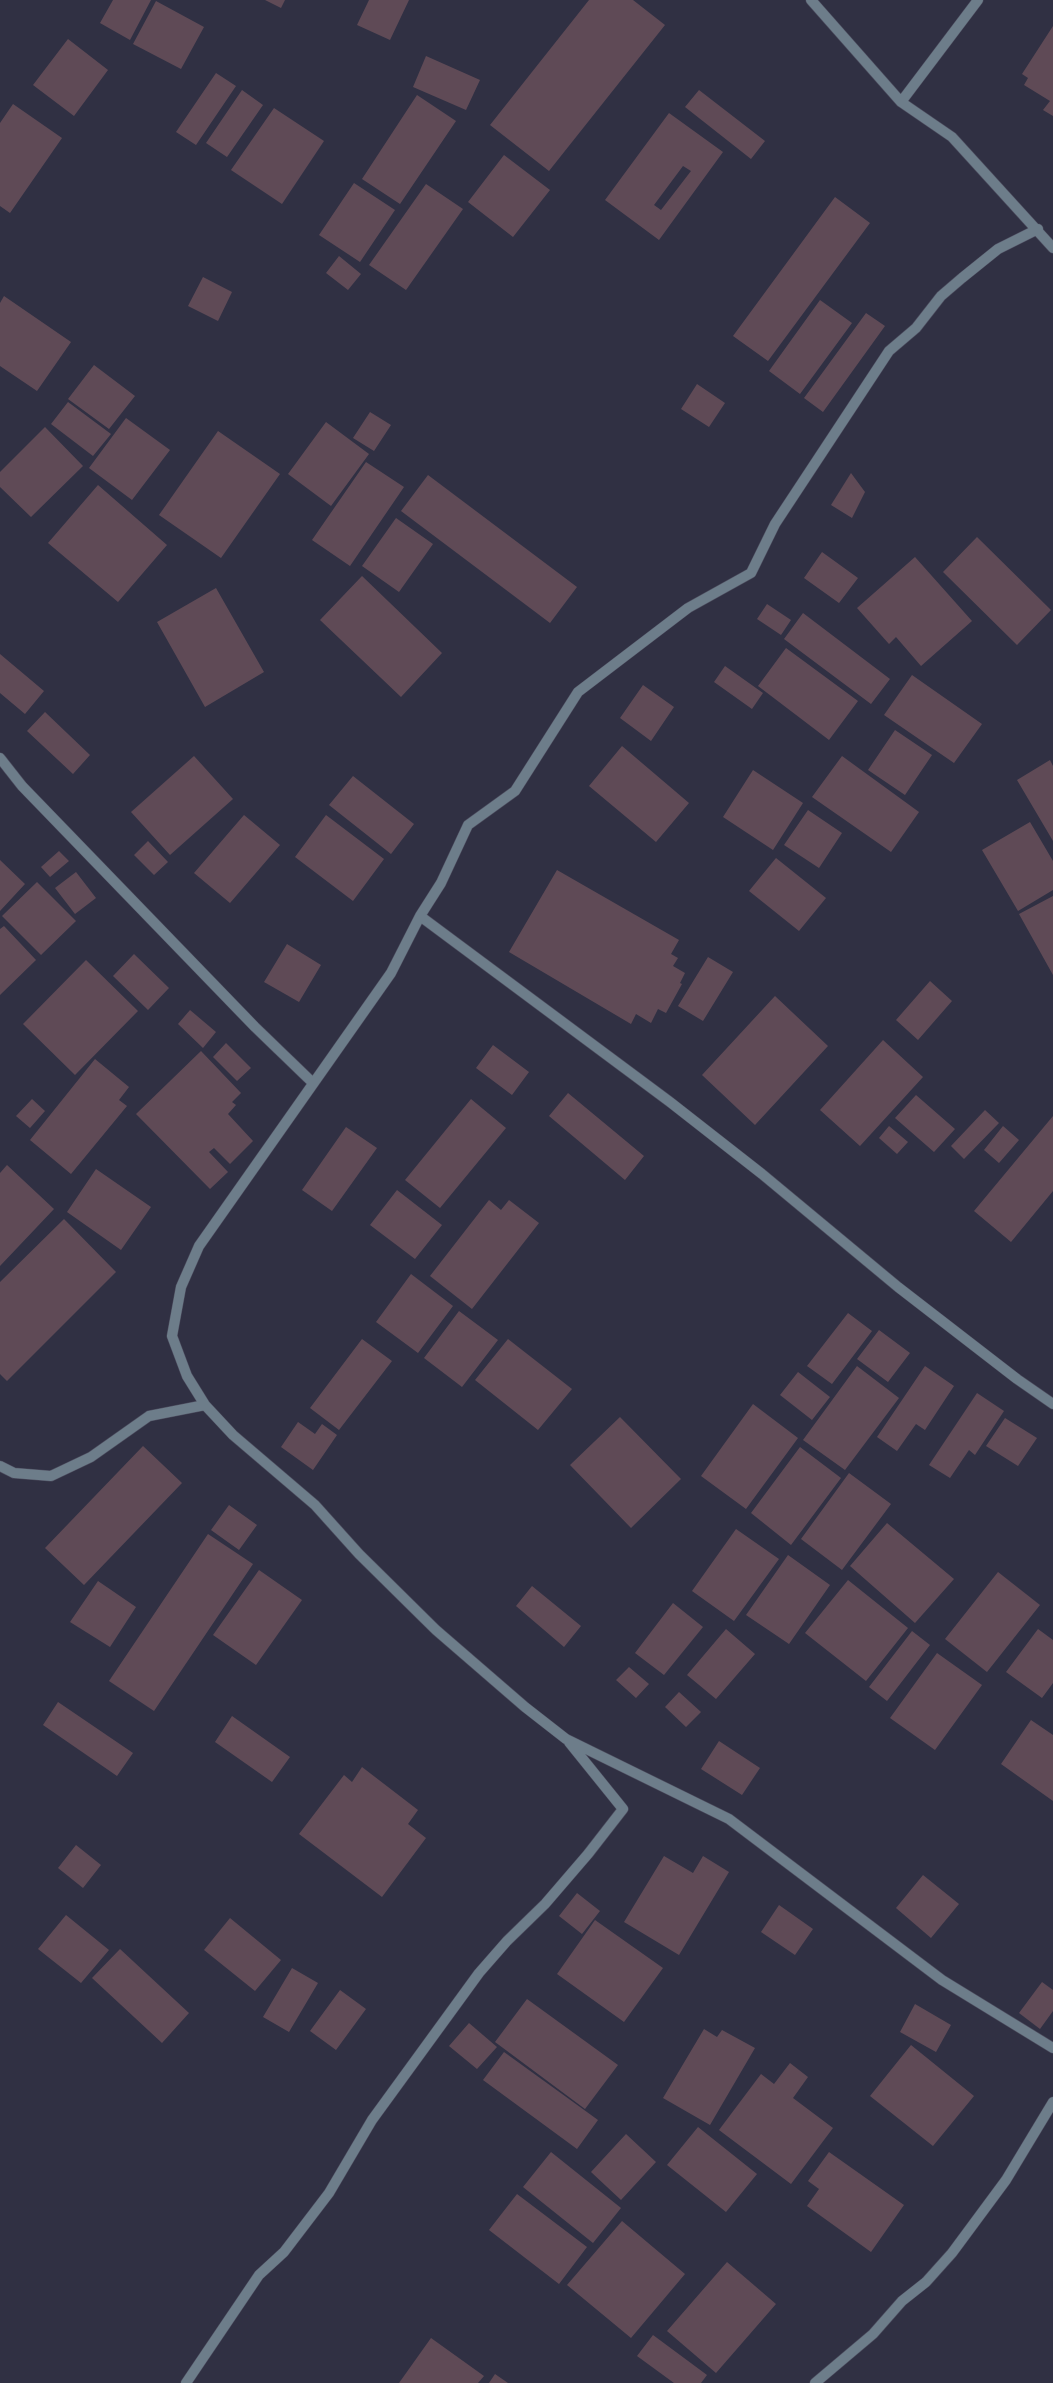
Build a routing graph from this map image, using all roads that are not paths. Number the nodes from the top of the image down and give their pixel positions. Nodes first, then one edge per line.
1 (811, 0) edge
2 (978, 0) edge
3 (900, 102) junction
4 (1038, 230) junction
5 (1053, 248) edge
6 (0, 758) edge
7 (420, 916) junction
8 (314, 1083) junction
9 (1053, 1404) edge
10 (205, 1405) junction
11 (0, 1466) edge
12 (566, 1739) junction
13 (1053, 2048) edge
14 (1053, 2102) edge
15 (186, 2383) edge
16 (815, 2383) edge

1 - 3 street
2 - 3 street
3 - 4 street
4 - 5 street
4 - 7 street
6 - 8 street
7 - 8 street
7 - 9 street
8 - 10 street
10 - 11 street
10 - 12 street
12 - 13 street
12 - 15 street
14 - 16 street

